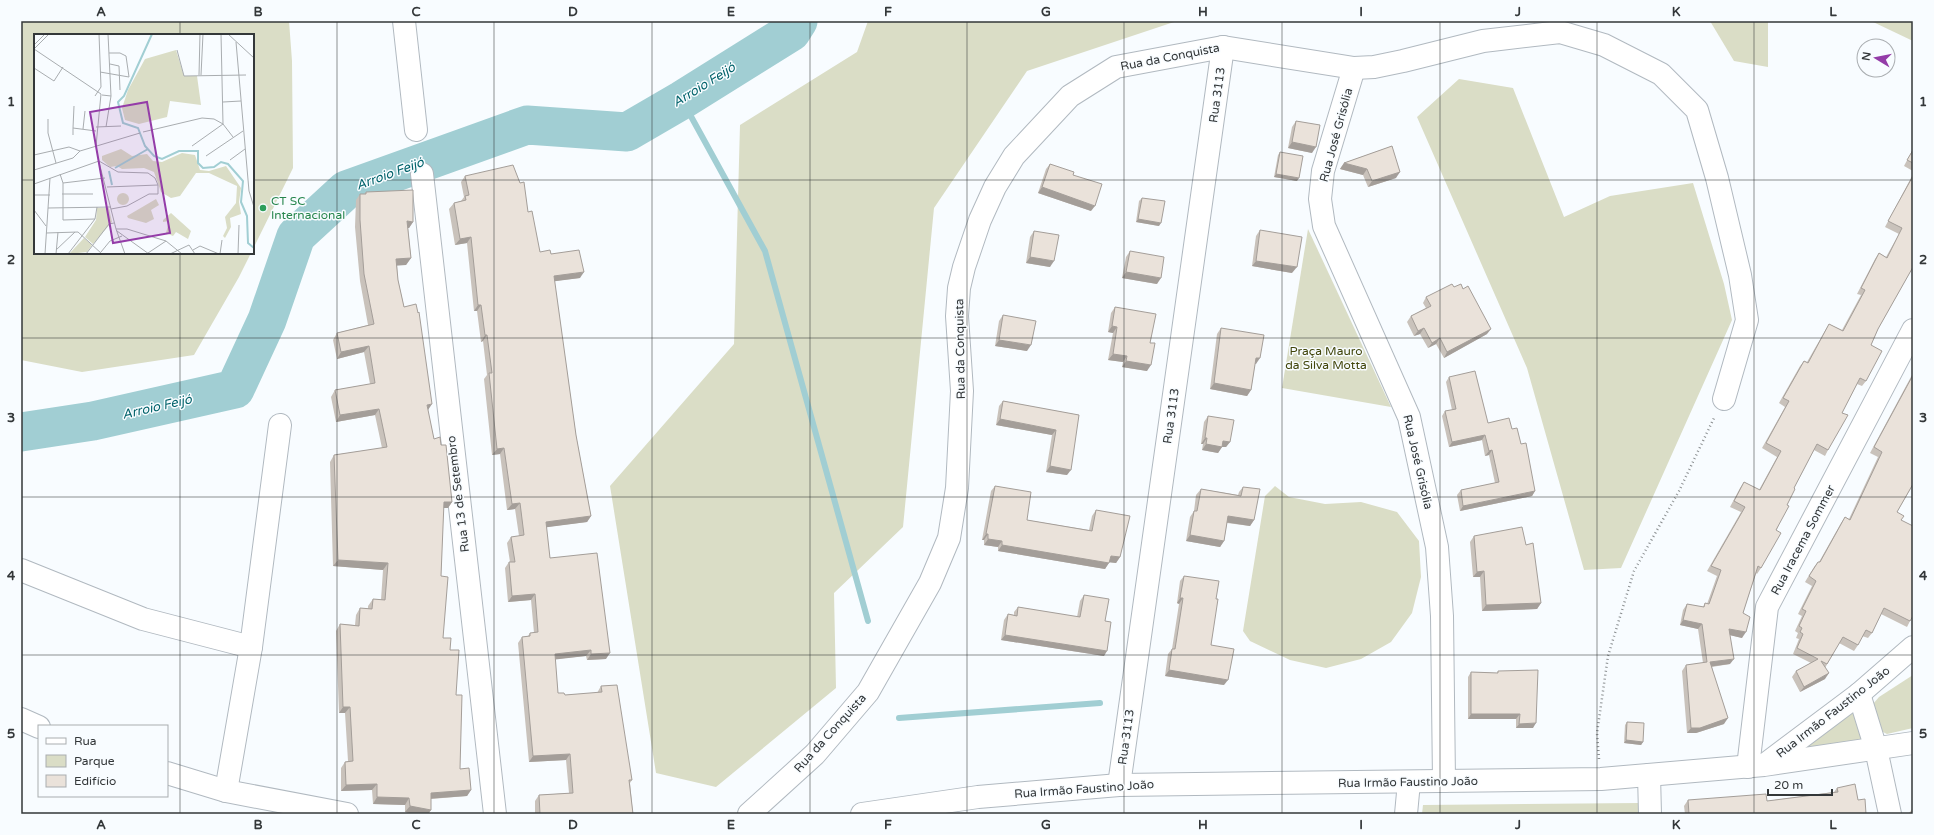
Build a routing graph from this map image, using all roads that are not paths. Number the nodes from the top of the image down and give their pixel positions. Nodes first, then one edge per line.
1 (404, 21) edge
2 (1564, 27) edge
3 (1223, 47) junction
4 (1354, 68) junction
5 (416, 130) dead end
6 (422, 174) dead end
7 (1913, 330) edge
8 (1724, 399) road end
9 (280, 424) dead end
10 (21, 570) edge
11 (251, 647) junction
12 (1913, 647) edge
13 (1859, 694) junction
14 (21, 719) edge
15 (38, 727) edge
16 (1913, 743) edge
17 (1876, 749) junction
18 (1756, 766) junction
19 (168, 773) edge
20 (1649, 775) junction
21 (1444, 781) junction
22 (1409, 782) junction
23 (1119, 785) junction
24 (226, 791) junction
25 (978, 805) edge
26 (287, 809) edge
27 (347, 814) edge
28 (495, 814) edge
29 (748, 814) edge
30 (862, 814) edge
31 (1406, 814) edge
32 (1650, 814) edge
33 (1890, 814) edge

1 - 5 street
2 - 4 street, Rua da Conquista
2 - 8 street
3 - 4 street, Rua da Conquista
3 - 23 street, Rua 3113
3 - 29 street, Rua da Conquista
4 - 21 street, Rua José Grisólia
6 - 28 street, Rua 13 de Setembro
7 - 18 street, Rua Iracema Sommer
9 - 11 street
10 - 11 street
11 - 24 street
12 - 13 street, Rua Irmão Faustino João
13 - 17 street
13 - 18 street, Rua Irmão Faustino João
14 - 15 street
16 - 17 street
17 - 18 street
17 - 33 street
18 - 20 street, Rua Irmão Faustino João
19 - 24 street
20 - 21 street, Rua Irmão Faustino João
20 - 32 street
21 - 22 street, Rua Irmão Faustino João
22 - 23 street, Rua Irmão Faustino João
22 - 31 street
23 - 25 street, Rua Irmão Faustino João
24 - 26 street
25 - 30 street, Rua Irmão Faustino João
26 - 27 street

